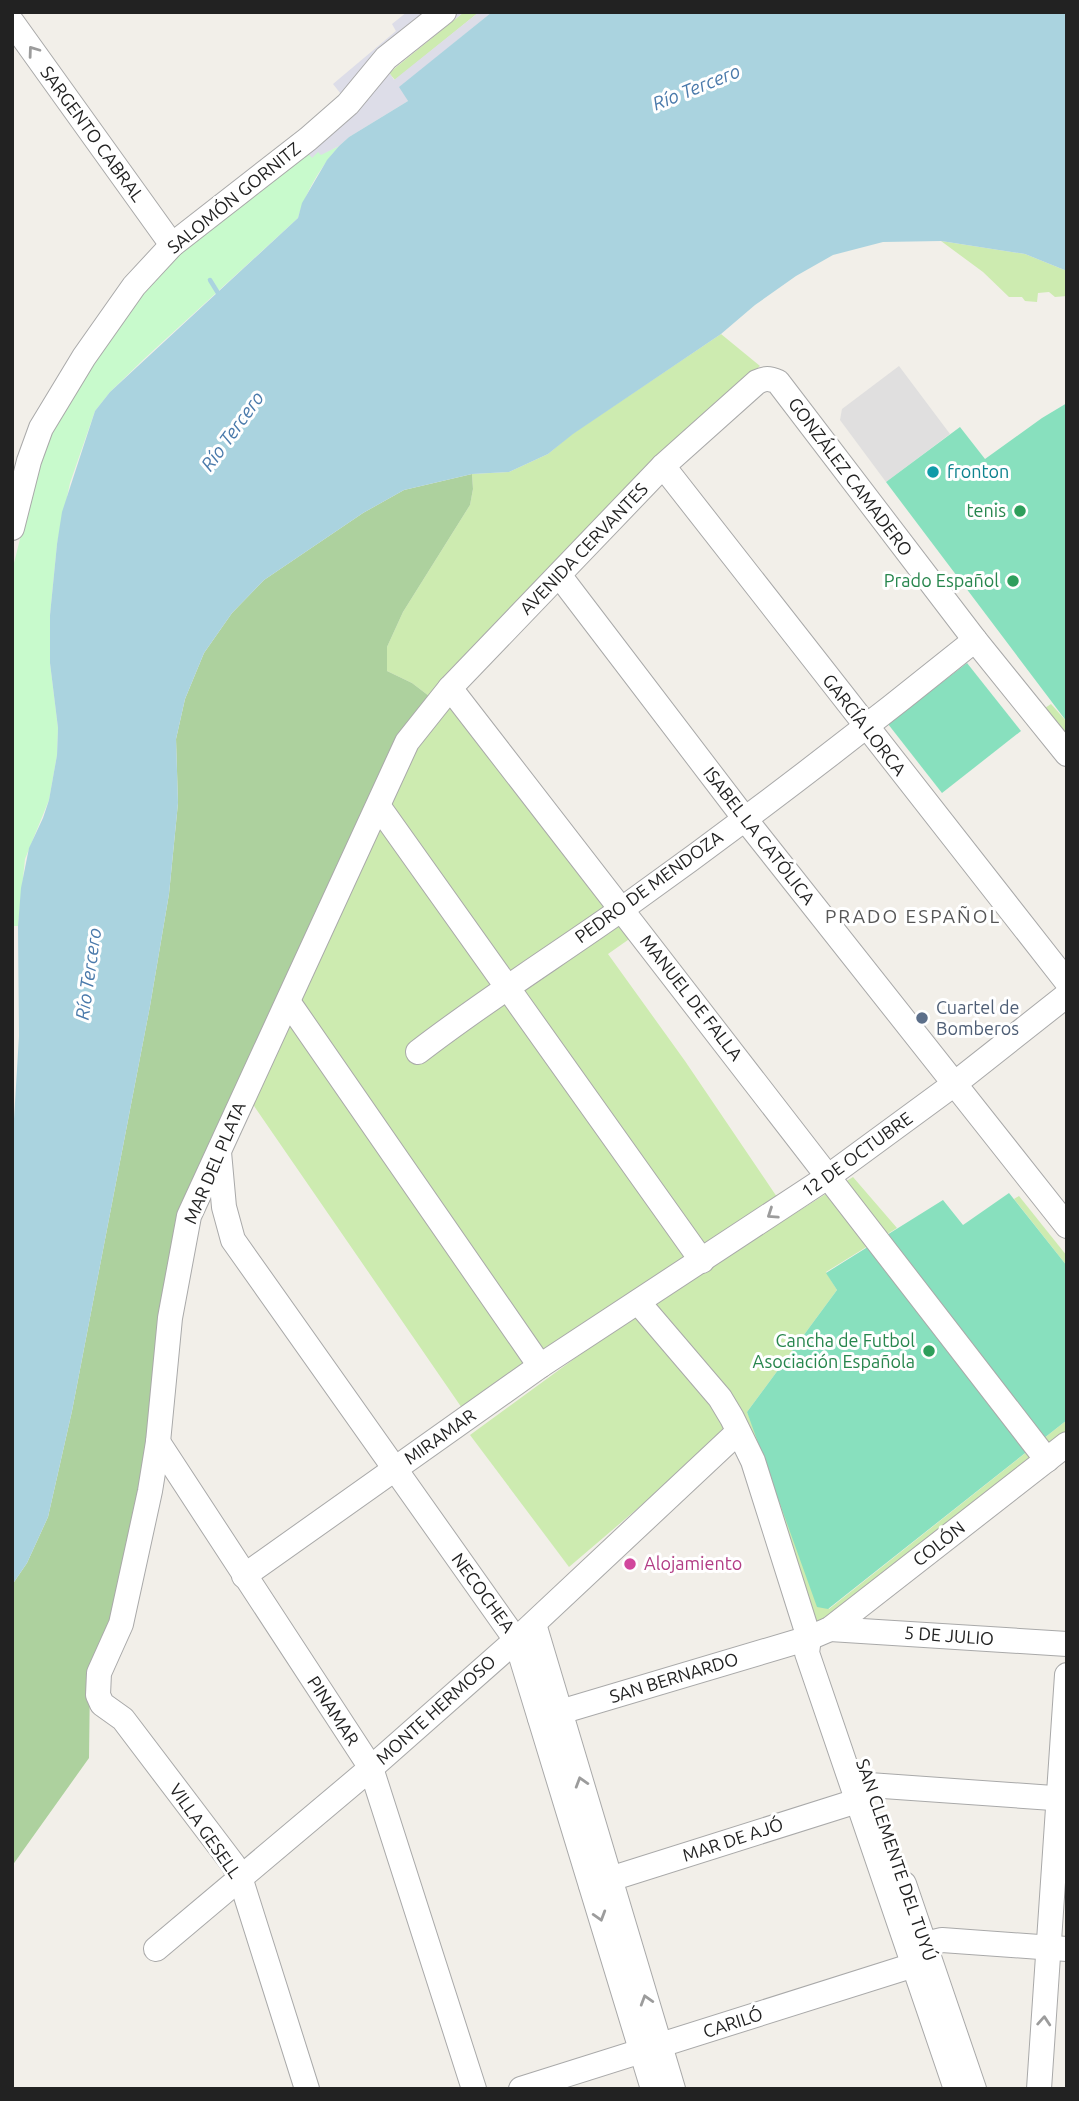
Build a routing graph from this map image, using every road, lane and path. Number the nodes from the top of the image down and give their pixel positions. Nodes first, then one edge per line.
1 (444, 12) edge
2 (12, 22) edge
3 (172, 245) junction
4 (757, 382) joint
5 (663, 466) junction
6 (16, 487) edge
7 (12, 528) edge
8 (559, 575) junction
9 (975, 640) junction
10 (450, 688) junction
11 (419, 724) joint
12 (866, 728) junction
13 (1067, 754) edge
14 (379, 807) junction
15 (745, 819) junction
16 (622, 909) junction
17 (1067, 982) edge
18 (506, 988) junction
19 (1067, 995) edge
20 (289, 1003) junction
21 (418, 1052) dead end
22 (953, 1085) junction
23 (219, 1148) junction
24 (829, 1176) junction
25 (1067, 1226) edge
26 (233, 1240) junction
27 (184, 1243) junction
28 (702, 1261) junction
29 (638, 1302) junction
30 (540, 1366) junction
31 (738, 1432) junction
32 (158, 1442) junction
33 (1067, 1444) edge
34 (1046, 1460) junction
35 (394, 1470) junction
36 (244, 1576) junction
37 (525, 1632) junction
38 (820, 1633) junction
39 (1067, 1644) edge
40 (99, 1673) joint
41 (1067, 1675) edge
42 (550, 1715) junction
43 (371, 1768) junction
44 (863, 1793) junction
45 (1063, 1798) edge
46 (240, 1877) junction
47 (601, 1882) junction
48 (1058, 1948) edge
49 (156, 1949) dead end
50 (924, 1950) junction
51 (651, 2049) junction
52 (307, 2089) edge
53 (474, 2089) edge
54 (521, 2089) edge
55 (653, 2089) edge
56 (673, 2089) edge
57 (956, 2089) edge
58 (974, 2089) edge
59 (1039, 2089) edge

1 - 3 street, SALOMÓN GORNITZ
3 -> 2 street, SARGENTO CABRAL
3 - 6 street, SALOMÓN GORNITZ
4 - 5 street, AVENIDA CERVANTES
4 - 9 street, GONZÁLEZ CAMADERO
5 - 8 street, AVENIDA CERVANTES
5 - 12 street, GARCÍA LORCA
6 - 7 street, SALOMÓN GORNITZ
8 - 10 street, AVENIDA CERVANTES
8 - 15 street, ISABEL LA CATÓLICA
9 - 12 street, PEDRO DE MENDOZA
9 - 13 street, GONZÁLEZ CAMADERO
10 - 11 street, AVENIDA CERVANTES
10 - 16 street, MANUEL DE FALLA
11 - 14 street, MAR DEL PLATA
12 - 15 street, PEDRO DE MENDOZA
12 - 17 street, GARCÍA LORCA
14 - 18 street
14 - 20 street, MAR DEL PLATA
15 - 16 street, PEDRO DE MENDOZA
15 - 22 street, ISABEL LA CATÓLICA
16 - 18 street, PEDRO DE MENDOZA
16 - 24 street, MANUEL DE FALLA
18 - 21 street, PEDRO DE MENDOZA
18 - 28 street
19 - 22 street, 12 DE OCTUBRE
20 - 23 street, MAR DEL PLATA
20 - 30 street
22 - 24 street, 12 DE OCTUBRE
22 - 25 street, ISABEL LA CATÓLICA
23 - 26 street, NECOCHEA
23 - 27 street, MAR DEL PLATA
24 -> 28 street, 12 DE OCTUBRE
24 - 34 street, MANUEL DE FALLA
26 - 27 street
26 - 35 street, NECOCHEA
27 - 32 street, MAR DEL PLATA
28 - 29 street, 12 DE OCTUBRE
29 - 30 street, MIRAMAR
29 - 31 street, SAN CLEMENTE DEL TUYÚ
30 - 35 street, MIRAMAR
31 - 37 street, MONTE HERMOSO
31 - 38 street, SAN CLEMENTE DEL TUYÚ
32 - 36 street, PINAMAR
32 - 40 street, MAR DEL PLATA
33 - 34 street, COLÓN
34 - 38 street, COLÓN
35 - 36 street, MIRAMAR
35 - 37 street, NECOCHEA
36 - 43 street, PINAMAR
37 - 42 street, NECOCHEA
37 - 43 street, MONTE HERMOSO
38 - 39 street, 5 DE JULIO
38 - 42 street, SAN BERNARDO
38 - 44 street, SAN CLEMENTE DEL TUYÚ
40 - 46 street, VILLA GESELL
41 - 45 street
42 - 47 street, NECOCHEA
43 - 46 street, MONTE HERMOSO
43 - 53 street, PINAMAR
44 - 45 street
44 - 47 street, MAR DE AJÓ
44 - 50 street, SAN CLEMENTE DEL TUYÚ
45 - 48 street
46 - 49 street, MONTE HERMOSO
46 - 52 street, VILLA GESELL
47 - 51 street, NECOCHEA
48 - 50 street
59 -> 48 street
50 - 51 street, CARILÓ
50 - 57 street, SAN CLEMENTE DEL TUYÚ
50 - 58 street, SAN CLEMENTE DEL TUYÚ
51 - 54 street, CARILÓ
51 - 55 street, NECOCHEA
51 - 56 street, NECOCHEA

